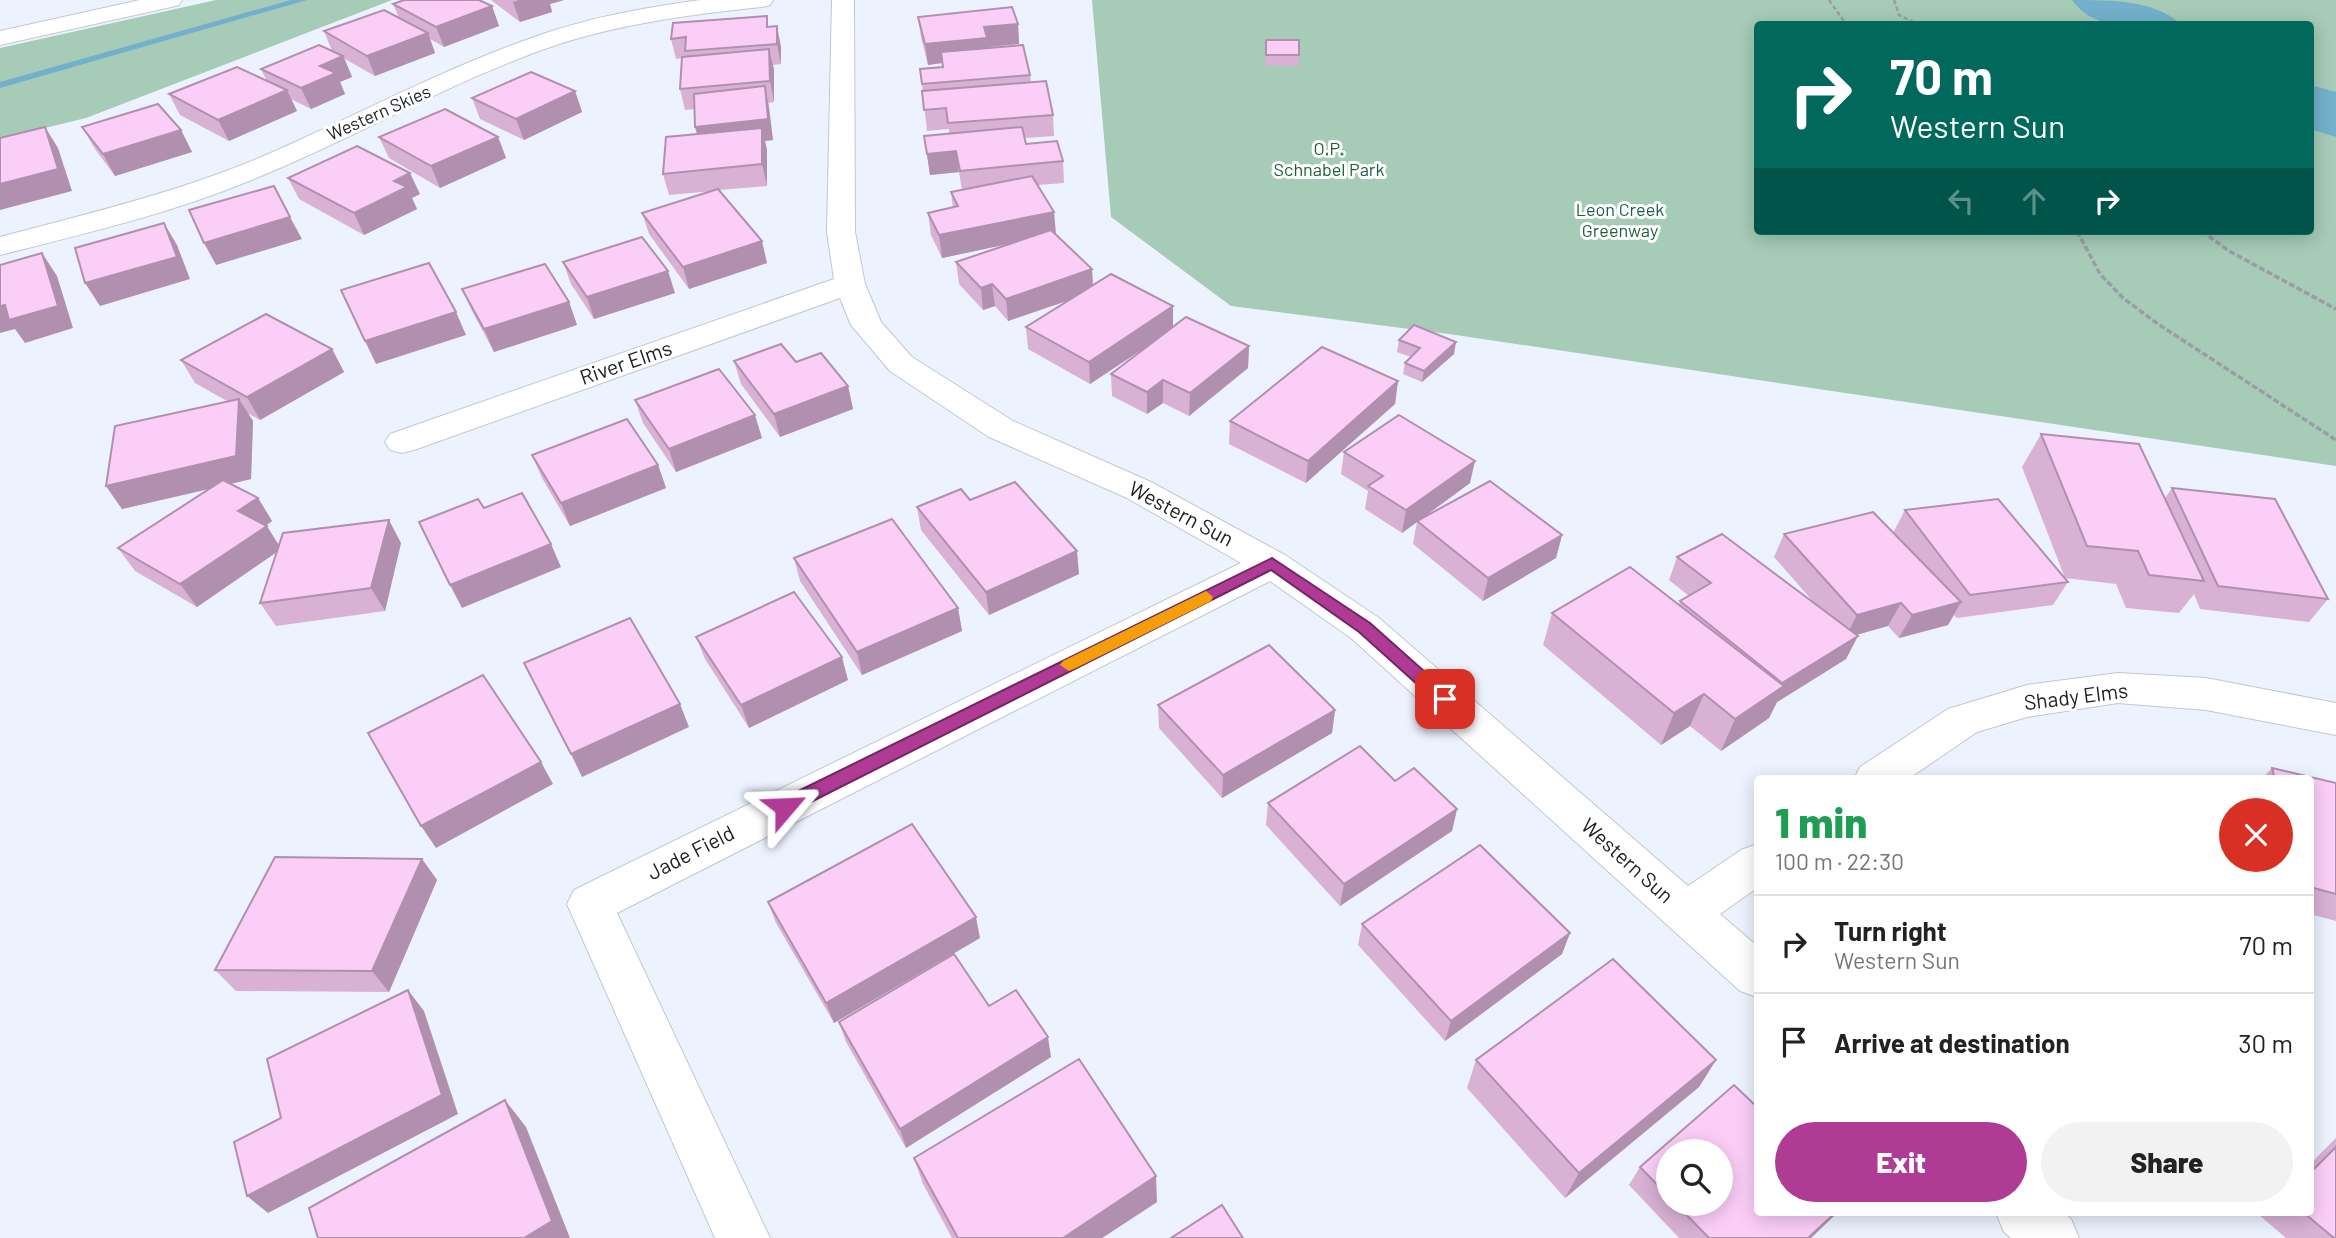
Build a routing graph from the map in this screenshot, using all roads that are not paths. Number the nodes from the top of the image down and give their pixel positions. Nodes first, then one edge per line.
1 (170, 0) edge
2 (762, 0) edge
3 (843, 0) edge
4 (0, 38) edge
5 (0, 246) edge
6 (850, 284) junction
7 (402, 442) dead end
8 (1272, 564) junction
9 (2336, 719) edge
10 (1881, 775) edge
11 (1754, 865) edge
12 (1686, 913) junction
13 (1754, 973) edge
14 (2026, 1216) edge
15 (744, 1238) edge
16 (2052, 1238) edge

1 - 4 street
2 - 5 street, Western Skies
3 - 6 street, Western Sun
6 - 7 street, River Elms
6 - 8 street, Western Sun
8 - 12 street, Western Sun
8 - 15 street, Jade Field
9 - 10 street, Shady Elms
11 - 12 street
12 - 13 street, Western Sun
14 - 16 street

